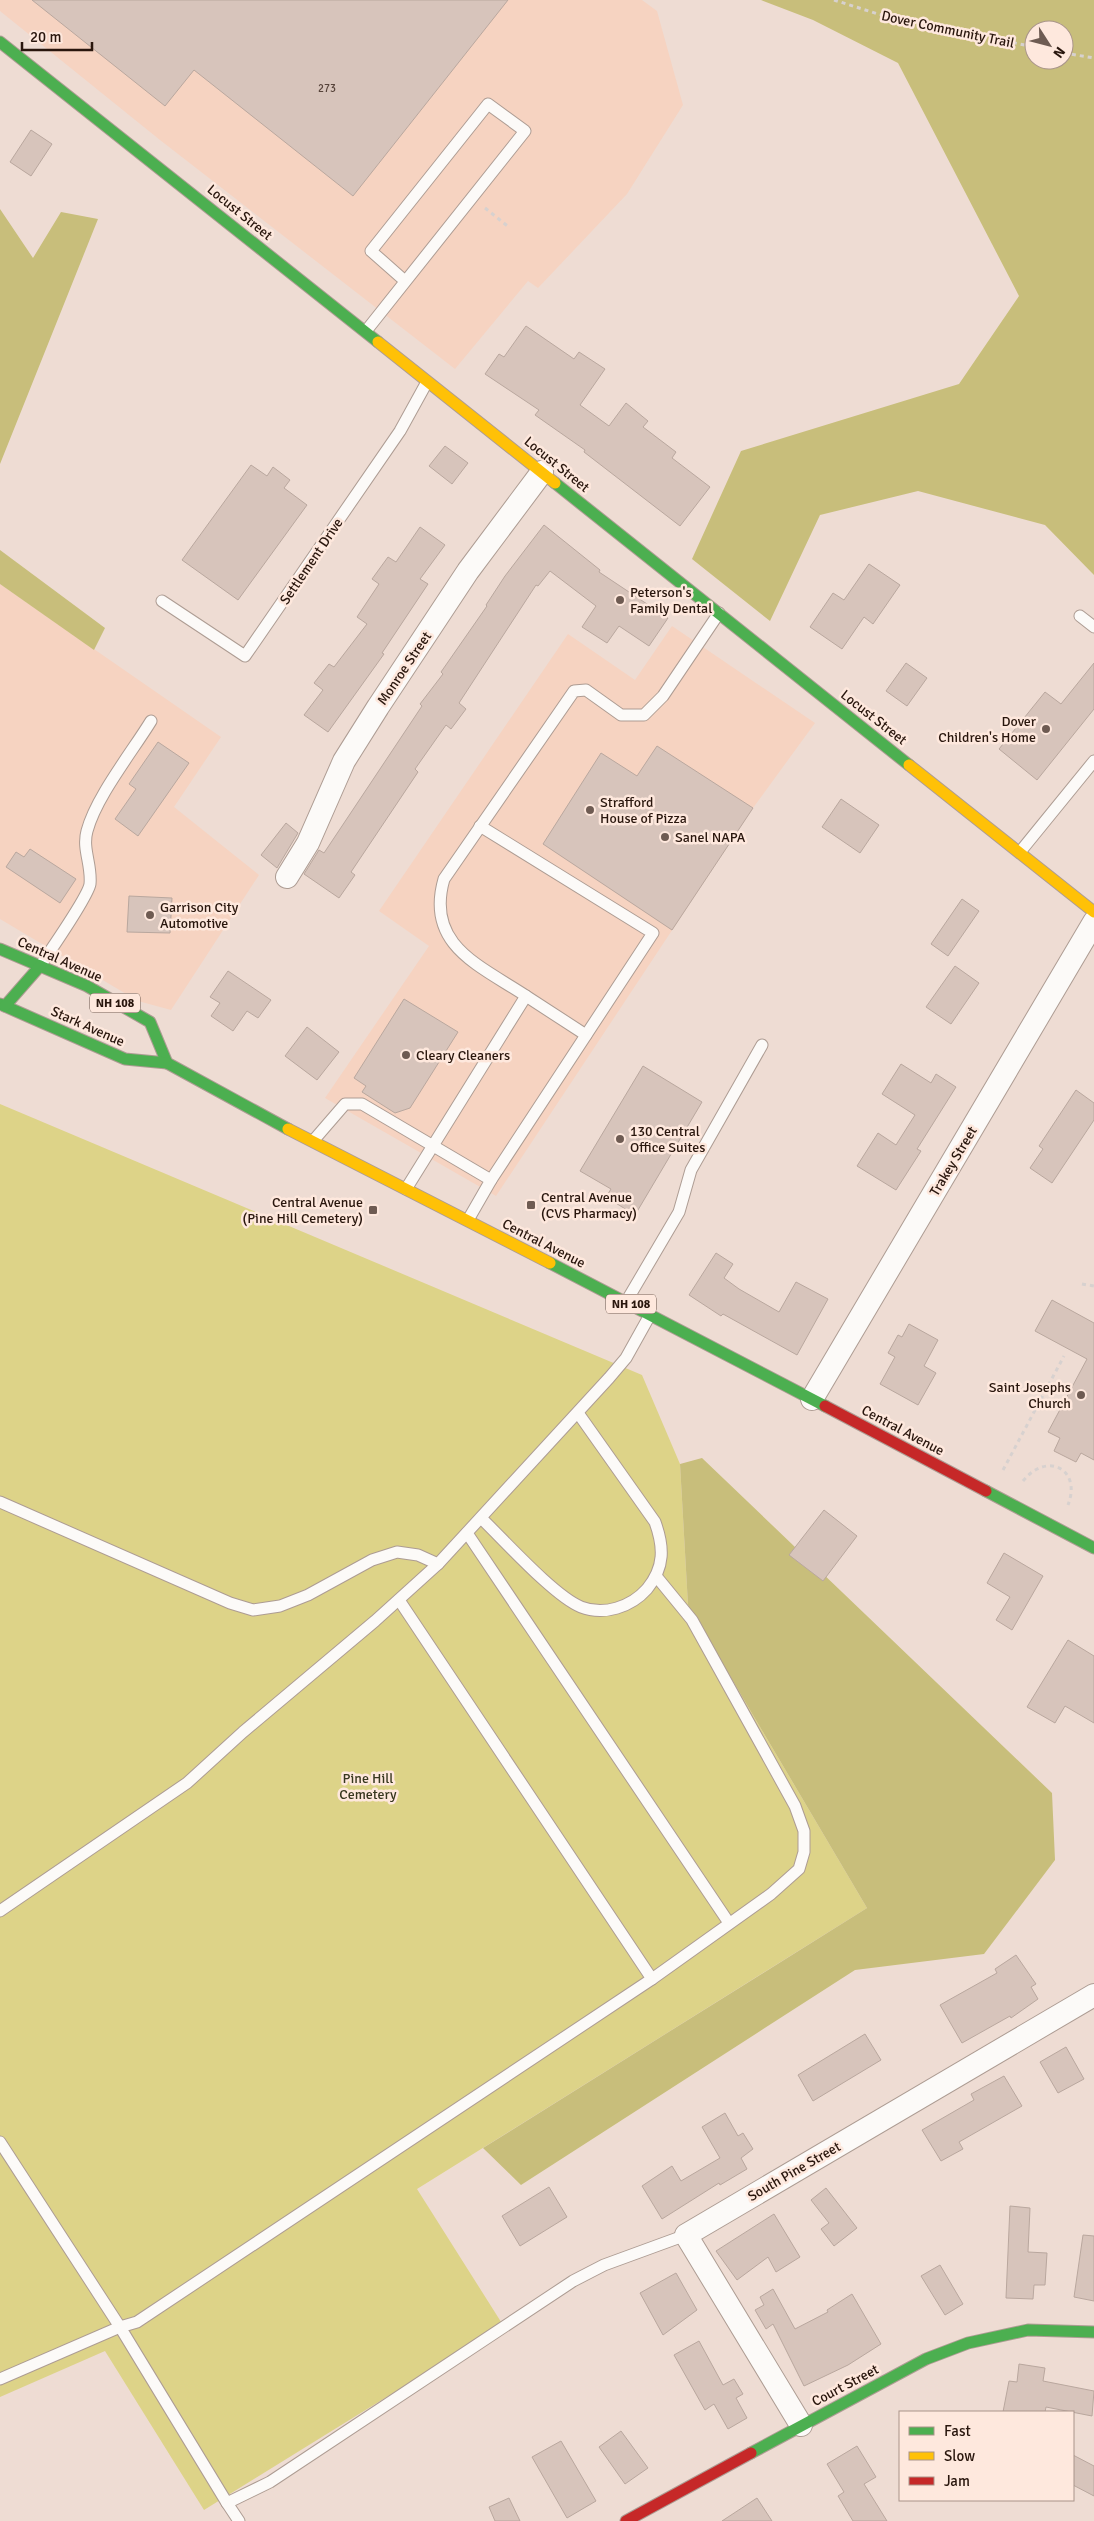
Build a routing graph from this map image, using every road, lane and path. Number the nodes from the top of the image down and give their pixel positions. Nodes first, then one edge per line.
1 (834, 0) edge
2 (0, 42) edge
3 (1024, 45) edge
4 (1074, 54) edge
5 (1094, 58) edge
6 (472, 198) junction
7 (510, 228) dead end
8 (405, 281) junction
9 (366, 331) junction
10 (428, 380) junction
11 (542, 472) junction
12 (162, 601) dead end
13 (718, 613) junction
14 (1080, 616) dead end
15 (1094, 627) edge
16 (151, 721) dead end
17 (1094, 761) edge
18 (480, 826) junction
19 (1020, 852) junction
20 (287, 877) dead end
21 (1094, 912) edge
22 (1094, 922) edge
23 (0, 949) edge
24 (40, 966) junction
25 (526, 996) junction
26 (2, 1008) edge
27 (586, 1035) junction
28 (762, 1045) dead end
29 (167, 1063) junction
30 (313, 1141) junction
31 (433, 1147) junction
32 (491, 1180) junction
33 (406, 1189) junction
34 (468, 1220) junction
35 (1082, 1284) dead end
36 (1094, 1286) edge
37 (626, 1302) junction
38 (650, 1314) junction
39 (1064, 1356) dead end
40 (812, 1399) junction
41 (578, 1413) junction
42 (1003, 1470) dead end
43 (1023, 1481) dead end
44 (0, 1502) edge
45 (1068, 1505) dead end
46 (481, 1518) junction
47 (467, 1533) junction
48 (1094, 1548) edge
49 (438, 1564) junction
50 (656, 1576) junction
51 (399, 1600) junction
52 (0, 1911) edge
53 (729, 1923) junction
54 (652, 1979) junction
55 (1094, 1995) edge
56 (0, 2142) edge
57 (686, 2234) junction
58 (120, 2327) junction
59 (1094, 2332) edge
60 (0, 2379) edge
61 (801, 2425) junction
62 (227, 2503) junction
63 (238, 2521) edge
64 (626, 2521) edge

1 - 3 path, Dover Community Trail
2 - 9 street, Locust Street
4 - 5 path
6 - 7 path
6 - 8 lane
6 - 8 lane
8 - 9 lane
9 - 10 street, Locust Street
10 - 11 street, Locust Street
10 - 12 lane, Settlement Drive
11 - 13 street, Locust Street
11 - 20 street, Monroe Street
13 - 18 lane
13 - 19 street, Locust Street
14 - 15 lane
16 - 24 lane
17 - 19 lane
18 - 25 lane
18 - 27 lane
19 - 21 street, Locust Street
22 - 40 street, Trakey Street
23 - 24 street, Central Avenue / NH 108
24 - 26 street
24 - 29 street, Central Avenue / NH 108
25 - 27 lane
25 - 31 lane
26 - 29 street, Stark Avenue
27 - 32 lane
28 - 37 lane
29 - 30 street, Central Avenue / NH 108
30 - 31 lane
30 - 33 street, Central Avenue / NH 108
31 - 32 lane
31 - 33 lane
32 - 34 lane
33 - 34 street, Central Avenue / NH 108
34 - 37 street, Central Avenue / NH 108
35 - 36 path
37 - 38 street, Central Avenue / NH 108
38 - 40 street, Central Avenue / NH 108
38 - 41 lane
39 - 42 path
40 - 48 street, Central Avenue / NH 108
41 - 46 lane
41 - 50 lane
43 - 45 path
44 - 49 lane
46 - 47 lane
46 - 50 lane
47 - 49 lane
47 - 53 lane
49 - 51 lane
50 - 53 lane
51 - 52 lane
51 - 54 lane
53 - 54 lane
54 - 58 lane
55 - 57 street, South Pine Street
56 - 58 lane
57 - 61 street
57 - 62 lane
58 - 60 lane
58 - 62 lane
59 - 61 street, Court Street
61 - 64 street, Court Street
62 - 63 lane

